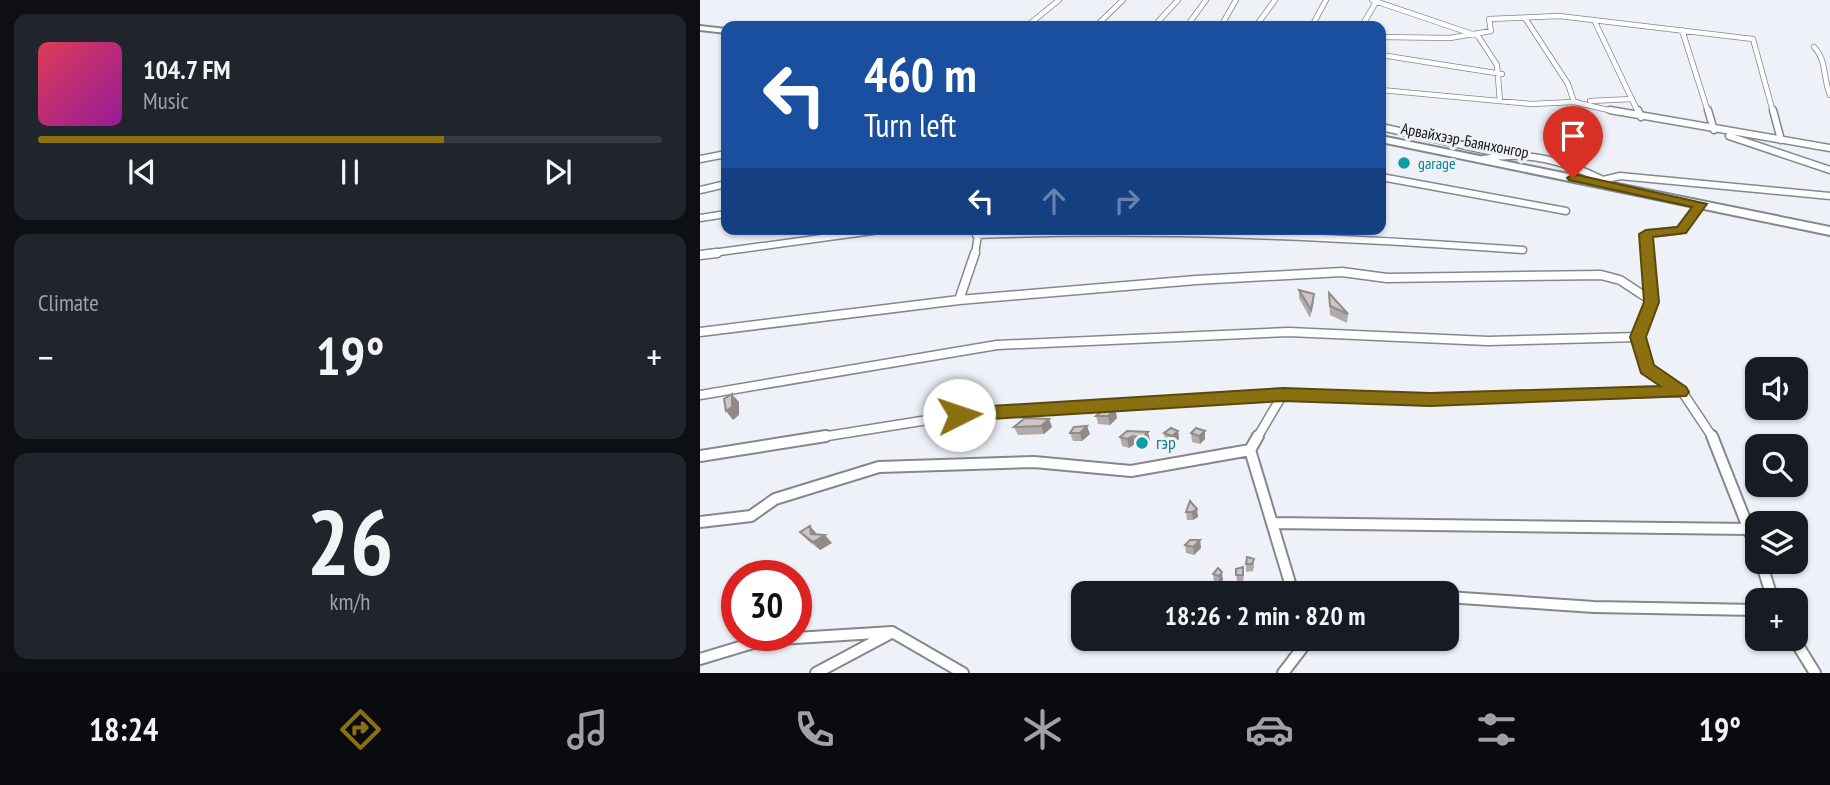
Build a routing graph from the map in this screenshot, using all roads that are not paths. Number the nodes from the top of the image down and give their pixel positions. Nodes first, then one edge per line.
1 (1059, 0) edge
2 (1123, 0) edge
3 (1178, 0) edge
4 (1206, 0) edge
5 (1236, 0) edge
6 (1275, 0) edge
7 (1326, 0) edge
8 (1374, 1) edge
9 (1525, 18) junction
10 (1033, 21) edge
11 (1101, 21) edge
12 (1159, 21) edge
13 (1191, 21) edge
14 (1224, 21) edge
15 (1260, 21) edge
16 (1315, 21) edge
17 (1364, 21) edge
18 (1595, 22) junction
19 (700, 28) edge
20 (721, 30) edge
21 (1682, 30) junction
22 (1478, 36) junction
23 (1386, 37) edge
24 (1814, 47) dead end
25 (1386, 56) edge
26 (1502, 74) junction
27 (1386, 90) edge
28 (1830, 95) edge
29 (1632, 99) junction
30 (1500, 100) junction
31 (1574, 102) junction
32 (1640, 117) junction
33 (1386, 128) edge
34 (1712, 129) junction
35 (1386, 140) edge
36 (1782, 140) junction
37 (1830, 148) edge
38 (1503, 154) junction
39 (721, 155) edge
40 (700, 159) edge
41 (1484, 159) junction
42 (1830, 170) edge
43 (1386, 178) edge
44 (1599, 181) junction
45 (721, 185) edge
46 (700, 190) edge
47 (1830, 196) edge
48 (1700, 204) junction
49 (1566, 211) dead end
50 (721, 215) edge
51 (700, 218) edge
52 (1830, 231) edge
53 (844, 235) edge
54 (978, 235) edge
55 (1323, 235) edge
56 (1523, 250) dead end
57 (700, 255) edge
58 (959, 300) junction
59 (1652, 302) junction
60 (700, 332) edge
61 (1638, 337) junction
62 (1680, 392) junction
63 (1283, 394) junction
64 (700, 395) edge
65 (1250, 450) junction
66 (700, 456) edge
67 (1745, 516) edge
68 (700, 522) edge
69 (1274, 523) junction
70 (1745, 529) edge
71 (1289, 581) edge
72 (1459, 598) edge
73 (1745, 610) edge
74 (892, 632) junction
75 (1300, 651) edge
76 (1801, 651) edge
77 (700, 660) edge
78 (816, 673) edge
79 (963, 673) edge
80 (1283, 673) edge
81 (1815, 673) edge

1 - 10 street
2 - 11 street
3 - 12 street
4 - 13 street
5 - 14 street
6 - 15 street
7 - 16 street
8 - 17 street
8 - 22 street
9 - 18 street
9 - 22 street
9 - 31 street
18 - 21 street
18 - 29 street
19 - 20 highway
21 - 34 street
21 - 36 street
22 - 23 street
22 - 26 street
24 - 28 street
25 - 26 street
26 - 30 street
27 - 30 street
29 - 31 street
29 - 32 street
30 - 31 street
31 - 32 street
32 - 34 street
33 - 38 street
34 - 36 street
34 - 42 street
35 - 41 highway, Арвайхээр-Баянхонгор
36 - 37 street
38 - 41 street
38 - 44 street
39 - 40 street
41 - 44 highway, Арвайхээр-Баянхонгор
43 - 49 street
44 - 47 street
44 - 48 highway, Арвайхээр-Баянхонгор
45 - 46 street
48 - 52 highway, Арвайхээр-Баянхонгор
48 - 59 street
50 - 51 street
53 - 57 street
54 - 58 street
55 - 56 street
58 - 59 street
58 - 60 street
59 - 61 street
61 - 62 street
61 - 64 street
62 - 63 street
62 - 67 street
63 - 65 street
63 - 66 street
65 - 68 street
65 - 69 street
69 - 70 street
69 - 71 street
72 - 73 street
74 - 77 street
74 - 78 street
74 - 79 street
75 - 80 street
76 - 81 street

